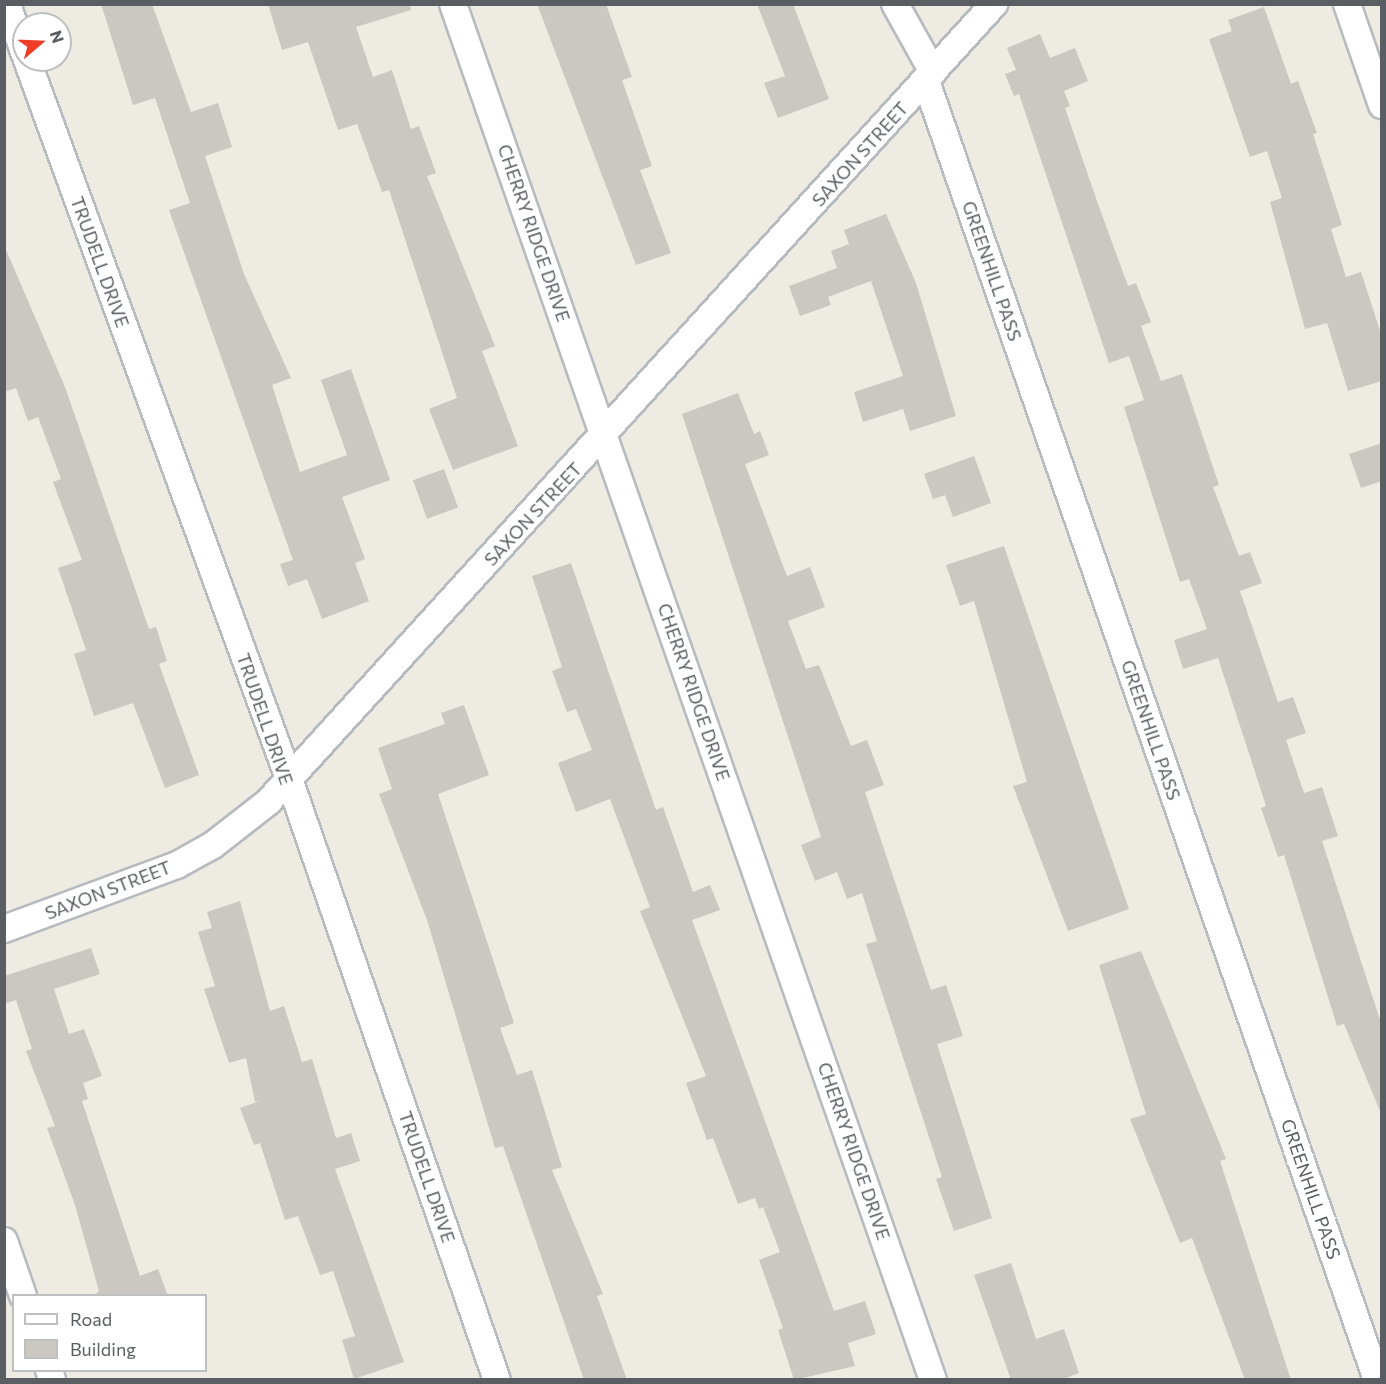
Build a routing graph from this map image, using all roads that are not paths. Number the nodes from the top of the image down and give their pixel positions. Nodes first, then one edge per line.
1 (453, 4) edge
2 (895, 4) edge
3 (994, 4) edge
4 (1347, 4) edge
5 (31, 72) edge
6 (930, 76) junction
7 (1382, 105) edge
8 (605, 435) junction
9 (287, 784) junction
10 (4, 929) edge
11 (4, 1241) edge
12 (22, 1294) edge
13 (497, 1380) edge
14 (933, 1380) edge
15 (1377, 1380) edge

1 - 8 street, CHERRY RIDGE DRIVE
2 - 6 street, GREENHILL PASS
3 - 6 street, SAXON STREET
4 - 7 street
5 - 9 street, TRUDELL DRIVE
6 - 8 street, SAXON STREET
6 - 15 street, GREENHILL PASS
8 - 9 street, SAXON STREET
8 - 14 street, CHERRY RIDGE DRIVE
9 - 10 street, SAXON STREET
9 - 13 street, TRUDELL DRIVE
11 - 12 street

